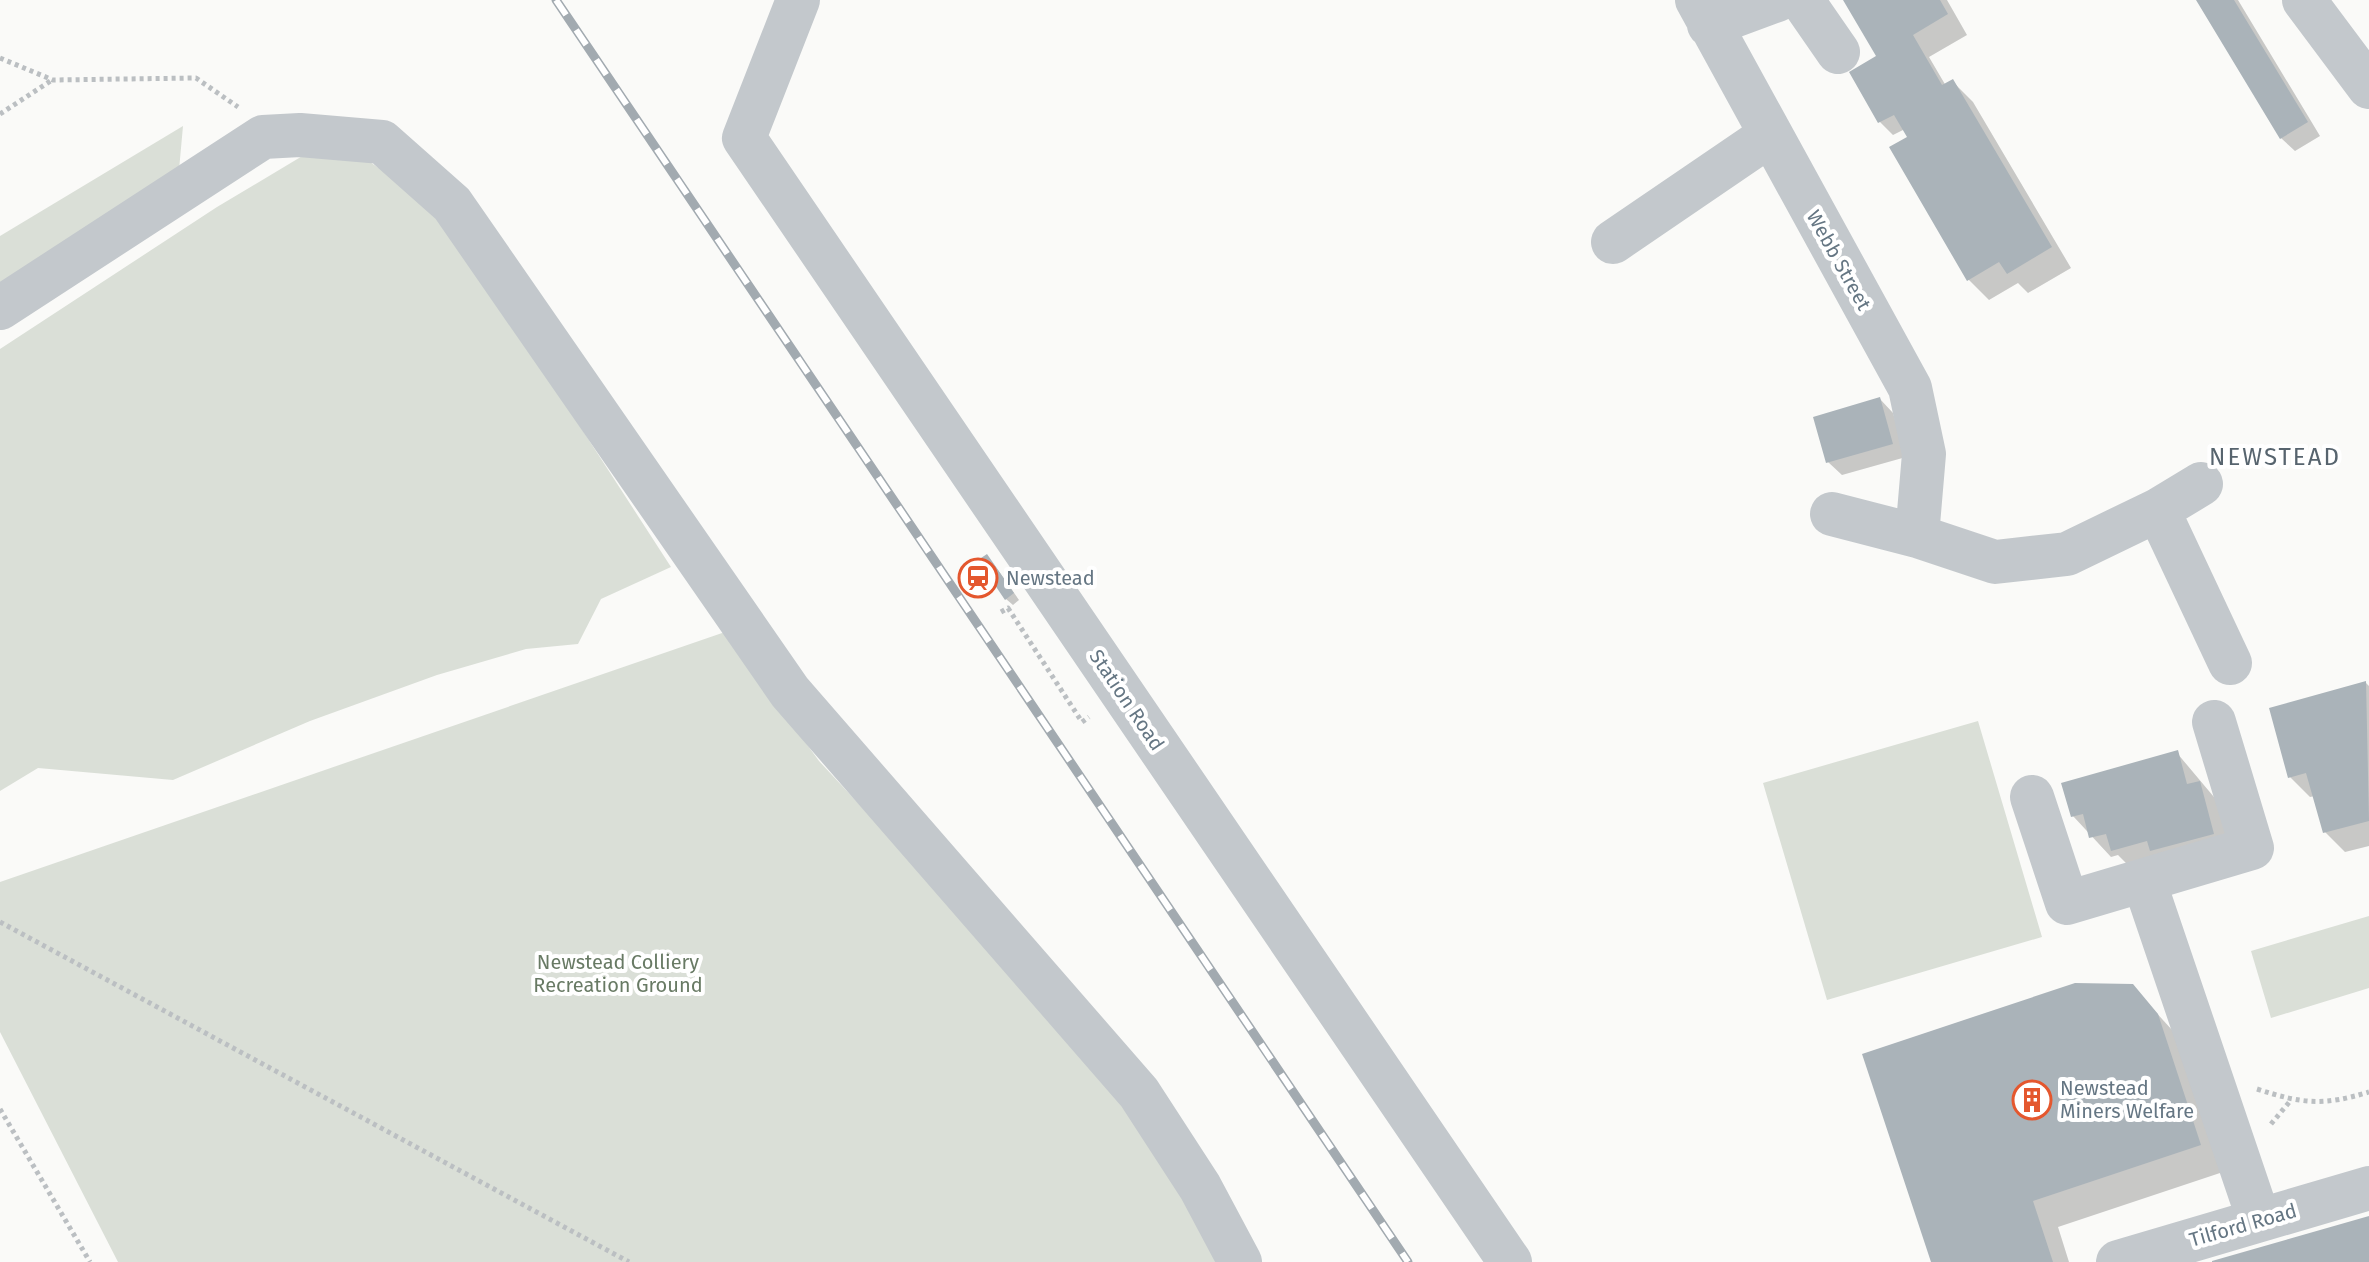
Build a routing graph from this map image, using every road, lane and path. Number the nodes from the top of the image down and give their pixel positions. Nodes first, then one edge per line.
1 (798, 0) edge
2 (1777, 0) edge
3 (1802, 0) edge
4 (2304, 0) edge
5 (1703, 12) edge
6 (1838, 52) dead end
7 (0, 58) edge
8 (53, 80) junction
9 (2369, 87) edge
10 (0, 114) edge
11 (1770, 135) junction
12 (263, 137) junction
13 (1613, 242) dead end
14 (0, 308) edge
15 (2201, 484) dead end
16 (2158, 510) junction
17 (1832, 514) dead end
18 (1917, 536) junction
19 (2230, 663) dead end
20 (2214, 722) dead end
21 (2032, 797) dead end
22 (2144, 881) junction
23 (0, 922) edge
24 (2252, 1087) dead end
25 (2369, 1092) edge
26 (0, 1109) edge
27 (2369, 1188) edge
28 (2259, 1220) junction
29 (2129, 1260) edge
30 (90, 1262) edge
31 (629, 1262) edge
32 (1240, 1262) edge
33 (1510, 1262) edge

1 - 33 street, Station Road
2 - 5 street
3 - 6 street
4 - 9 street
5 - 11 street, Webb Street
7 - 8 path
8 - 10 path
8 - 12 path
11 - 13 street
11 - 18 street, Webb Street
12 - 14 street
12 - 32 street
15 - 16 street
16 - 18 street
16 - 19 street
17 - 18 street
20 - 22 street
21 - 22 street
22 - 28 street
23 - 31 path
24 - 25 path
26 - 30 path
27 - 28 street, Tilford Road
28 - 29 street, Tilford Road

